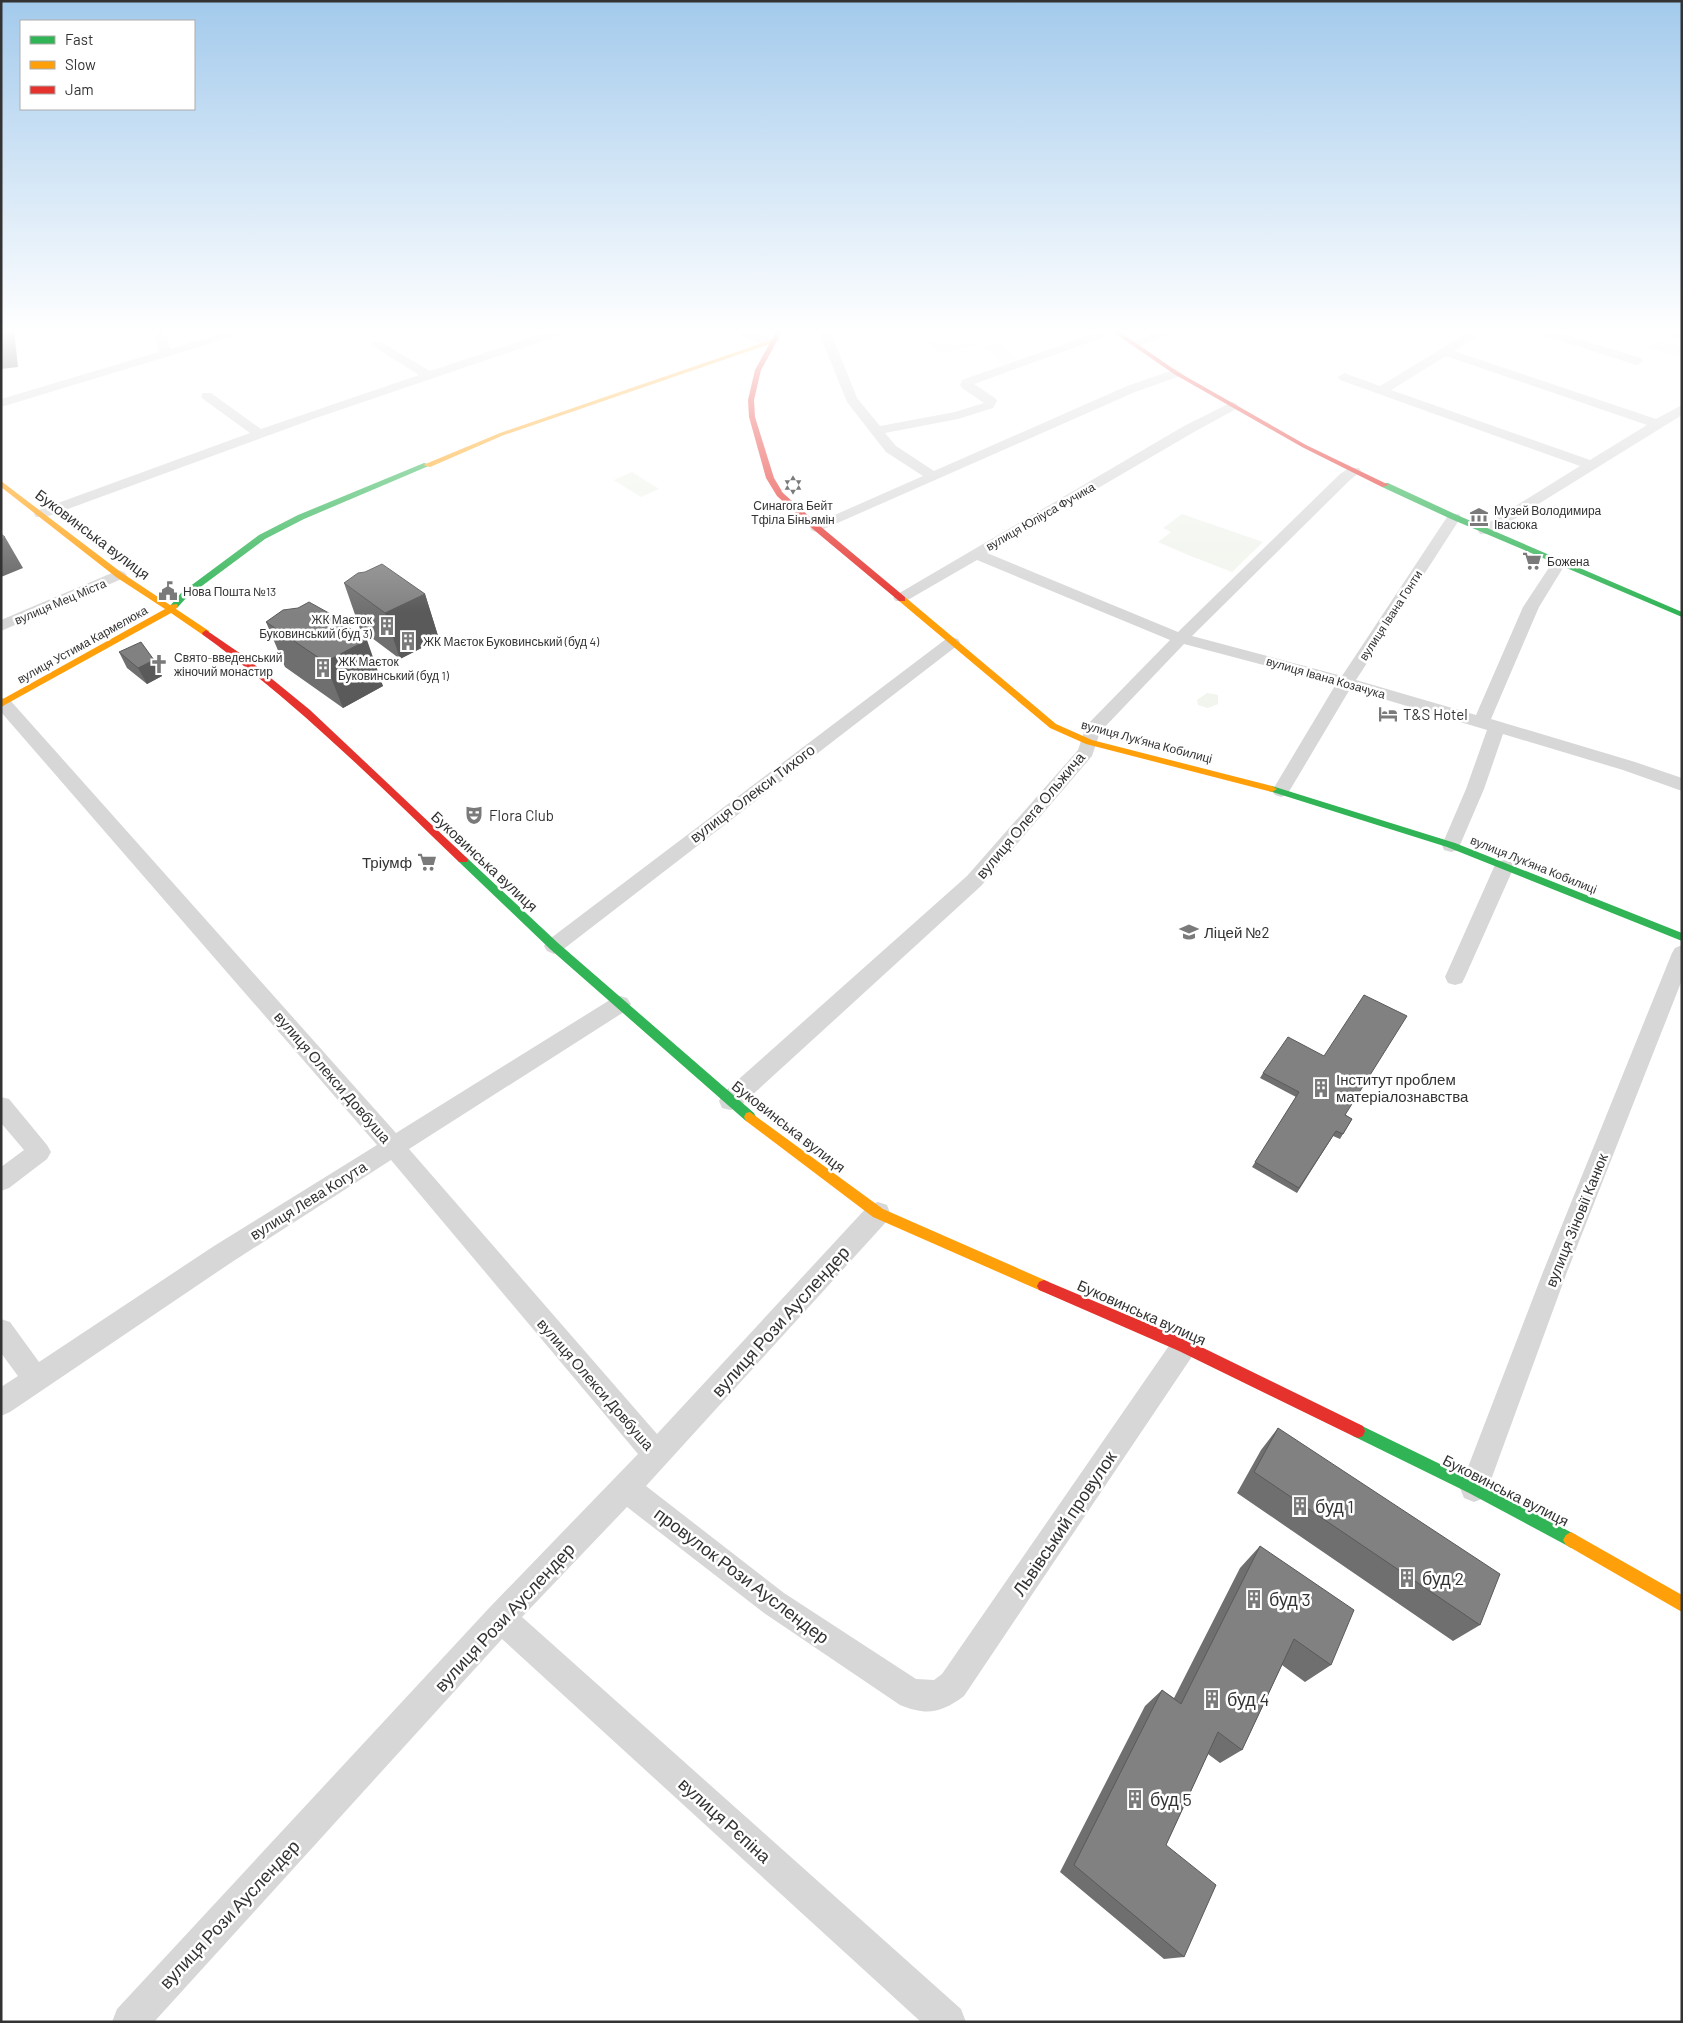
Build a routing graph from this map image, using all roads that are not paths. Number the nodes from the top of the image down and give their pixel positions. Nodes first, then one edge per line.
1 (247, 424) edge
2 (285, 424) edge
3 (529, 424) edge
4 (754, 424) edge
5 (870, 424) edge
6 (909, 424) edge
7 (1050, 424) edge
8 (1199, 424) edge
9 (1267, 424) edge
10 (1477, 424) edge
11 (1657, 424) edge
12 (875, 431) junction
13 (259, 433) junction
14 (1590, 465) junction
15 (1354, 471) junction
16 (933, 476) junction
17 (1, 483) edge
18 (41, 514) junction
19 (1454, 517) junction
20 (817, 528) junction
21 (1485, 531) junction
22 (976, 554) junction
23 (1559, 563) junction
24 (120, 575) junction
25 (901, 598) junction
26 (170, 610) junction
27 (1682, 615) edge
28 (1, 626) edge
29 (1181, 638) junction
30 (952, 642) junction
31 (1346, 682) junction
32 (2, 704) edge
33 (1489, 725) junction
34 (1089, 742) junction
35 (1682, 785) edge
36 (1281, 791) junction
37 (1451, 845) junction
38 (1504, 867) junction
39 (1682, 937) edge
40 (554, 946) junction
41 (1682, 953) edge
42 (1455, 977) dead end
43 (620, 1004) junction
44 (730, 1101) junction
45 (1, 1106) edge
46 (393, 1146) junction
47 (1, 1181) edge
48 (878, 1213) junction
49 (1, 1331) edge
50 (1184, 1346) junction
51 (35, 1379) junction
52 (1, 1403) edge
53 (657, 1455) junction
54 (626, 1488) junction
55 (1474, 1488) junction
56 (1682, 1604) edge
57 (501, 1618) junction
58 (938, 1696) joint
59 (934, 2017) edge
60 (130, 2022) edge

1 - 13 street
2 - 13 street
3 - 26 street, вулиця Устима Кармелюка
4 - 20 street, вулиця Лукʼяна Кобилиці
5 - 12 street
6 - 12 street
7 - 16 street
8 - 22 street, вулиця Юліуса Фучика
9 - 15 street
10 - 14 street
11 - 14 street
12 - 16 street
13 - 18 street
14 - 21 street
15 - 19 street
15 - 29 street, вулиця Олега Ольжича
16 - 20 street
17 - 18 street, Буковинська вулиця
18 - 24 street, Буковинська вулиця
19 - 21 street
19 - 31 street, вулиця Івана Гонти
20 - 25 street, вулиця Лукʼяна Кобилиці
21 - 23 street
22 - 25 street, вулиця Юліуса Фучика
22 - 29 street, вулиця Івана Козачука
23 - 27 street
23 - 33 street
24 - 26 street, Буковинська вулиця
24 - 28 street, вулиця Мец Міста
25 - 30 street, вулиця Лукʼяна Кобилиці
26 - 32 street, вулиця Устима Кармелюка
26 - 40 street, Буковинська вулиця
29 - 31 street, вулиця Івана Козачука
29 - 34 street, вулиця Олега Ольжича
30 - 34 street, вулиця Лукʼяна Кобилиці
30 - 40 street, вулиця Олекси Тихого
31 - 33 street, вулиця Івана Козачука
31 - 36 street, вулиця Івана Гонти
32 - 46 street, вулиця Олекси Довбуша
33 - 35 street, вулиця Івана Козачука
33 - 37 street
34 - 36 street, вулиця Лукʼяна Кобилиці
34 - 44 street, вулиця Олега Ольжича
36 - 37 street, вулиця Лукʼяна Кобилиці
37 - 38 street, вулиця Лукʼяна Кобилиці
38 - 39 street, вулиця Лукʼяна Кобилиці
38 - 42 street
40 - 43 street, Буковинська вулиця
41 - 55 street, вулиця Зіновії Канюк
43 - 44 street, Буковинська вулиця
43 - 46 street, вулиця Лева Когута
44 - 48 street, Буковинська вулиця
45 - 47 street
46 - 51 street, вулиця Лева Когута
46 - 53 street, вулиця Олекси Довбуша
48 - 50 street, Буковинська вулиця
48 - 53 street, вулиця Рози Ауслендер
49 - 51 street
50 - 55 street, Буковинська вулиця
50 - 58 street, Львівський провулок
51 - 52 street, вулиця Лева Когута
53 - 54 street, вулиця Рози Ауслендер
54 - 57 street, вулиця Рози Ауслендер
54 - 58 street, провулок Рози Ауслендер
55 - 56 street, Буковинська вулиця
57 - 59 street, вулиця Рєпіна
57 - 60 street, вулиця Рози Ауслендер

